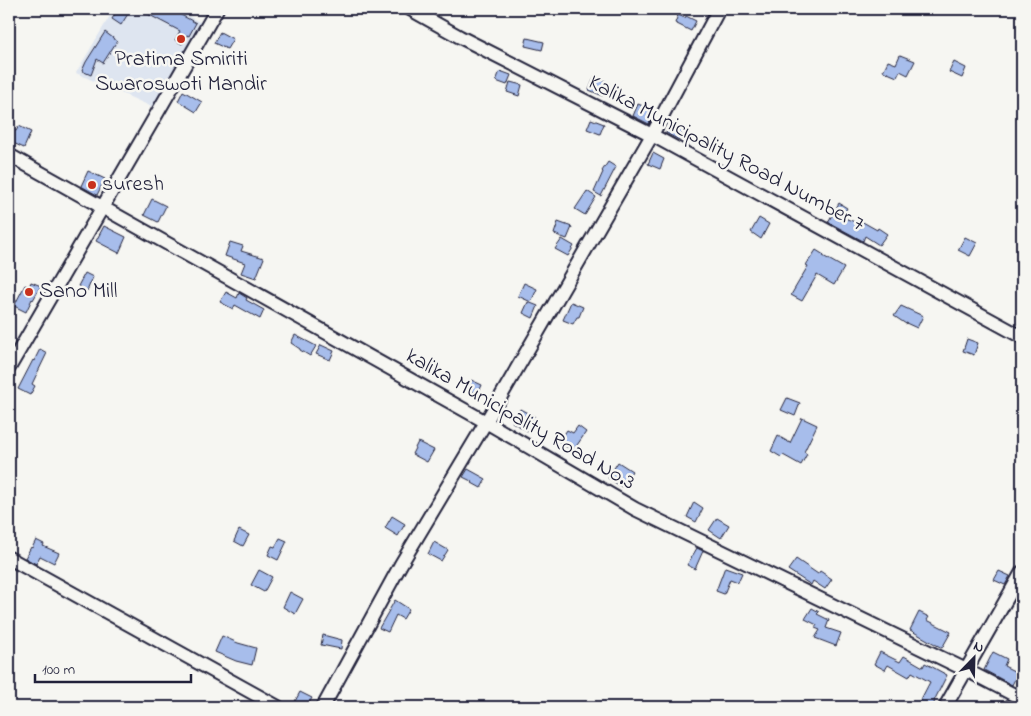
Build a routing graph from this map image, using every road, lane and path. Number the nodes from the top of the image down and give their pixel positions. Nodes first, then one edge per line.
1 (217, 9) edge
2 (410, 9) edge
3 (719, 9) edge
4 (652, 135) junction
5 (9, 155) edge
6 (103, 208) junction
7 (1022, 337) edge
8 (9, 368) edge
9 (486, 422) junction
10 (9, 558) edge
11 (1022, 572) edge
12 (966, 670) junction
13 (1022, 699) edge
14 (278, 707) edge
15 (323, 707) edge
16 (945, 707) edge

1 - 6 street
2 - 4 street, Kalika Municipality Road Number 7
3 - 4 street
4 - 7 street, Kalika Municipality Road Number 7
4 - 9 street
5 - 6 street, kalika Municipality Road No.3
6 - 8 street
6 - 9 street, kalika Municipality Road No.3
9 - 12 street, kalika Municipality Road No.3
9 - 15 street
10 - 14 street
11 - 12 street
12 - 13 street, kalika Municipality Road No.3
12 - 16 street

